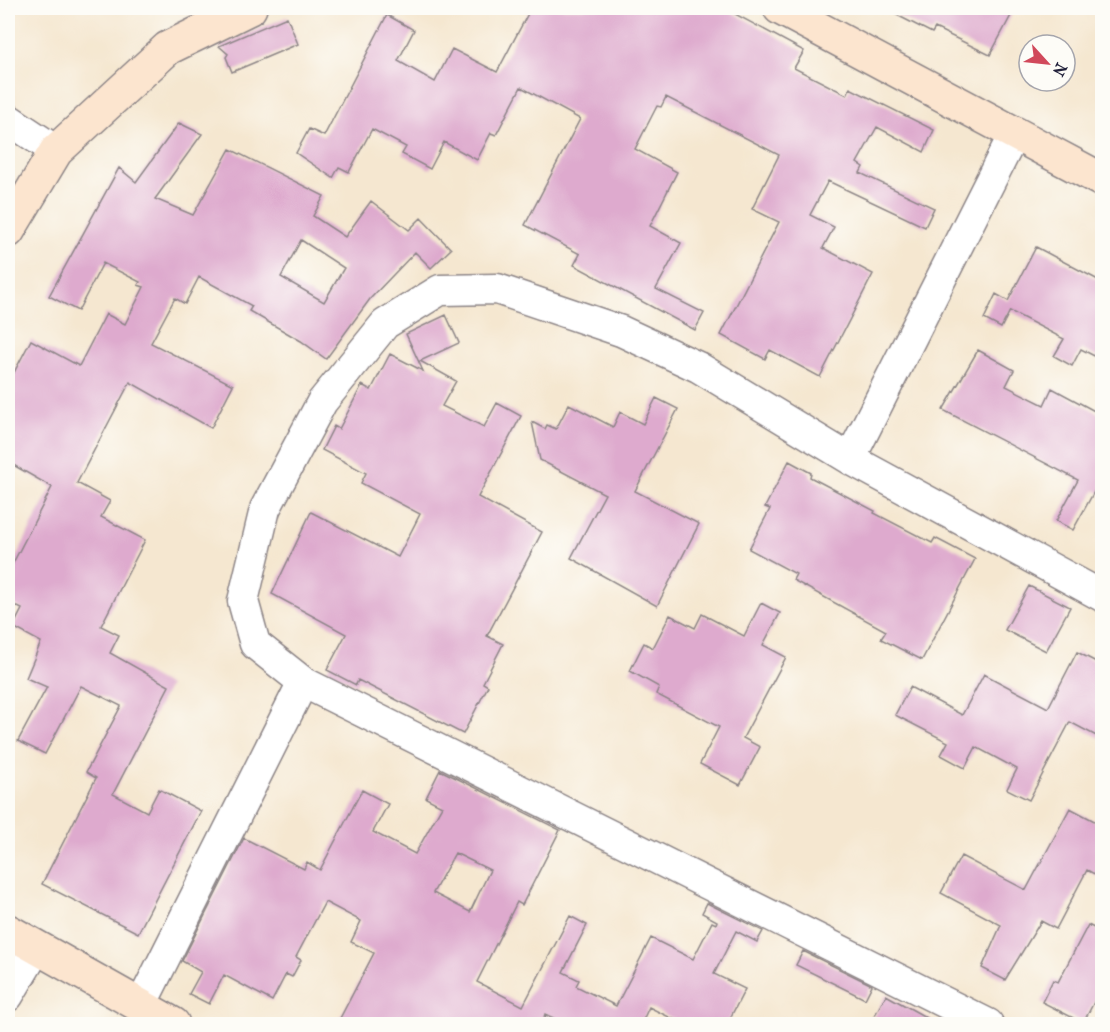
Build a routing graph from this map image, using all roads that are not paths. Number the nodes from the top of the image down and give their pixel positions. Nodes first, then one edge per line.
1 (250, 8) edge
2 (780, 8) edge
3 (8, 119) edge
4 (1014, 134) junction
5 (56, 151) junction
6 (1102, 180) edge
7 (8, 231) edge
8 (850, 459) junction
9 (1102, 596) edge
10 (303, 682) junction
11 (8, 931) edge
12 (36, 949) junction
13 (8, 996) edge
14 (140, 1007) junction
15 (173, 1024) edge
16 (988, 1024) edge

1 - 5 street
2 - 4 street
3 - 5 street
4 - 6 street
4 - 8 street
5 - 7 street
8 - 9 street
8 - 10 street
10 - 14 street
10 - 16 street
11 - 12 street
12 - 13 street
12 - 14 street
14 - 15 street

